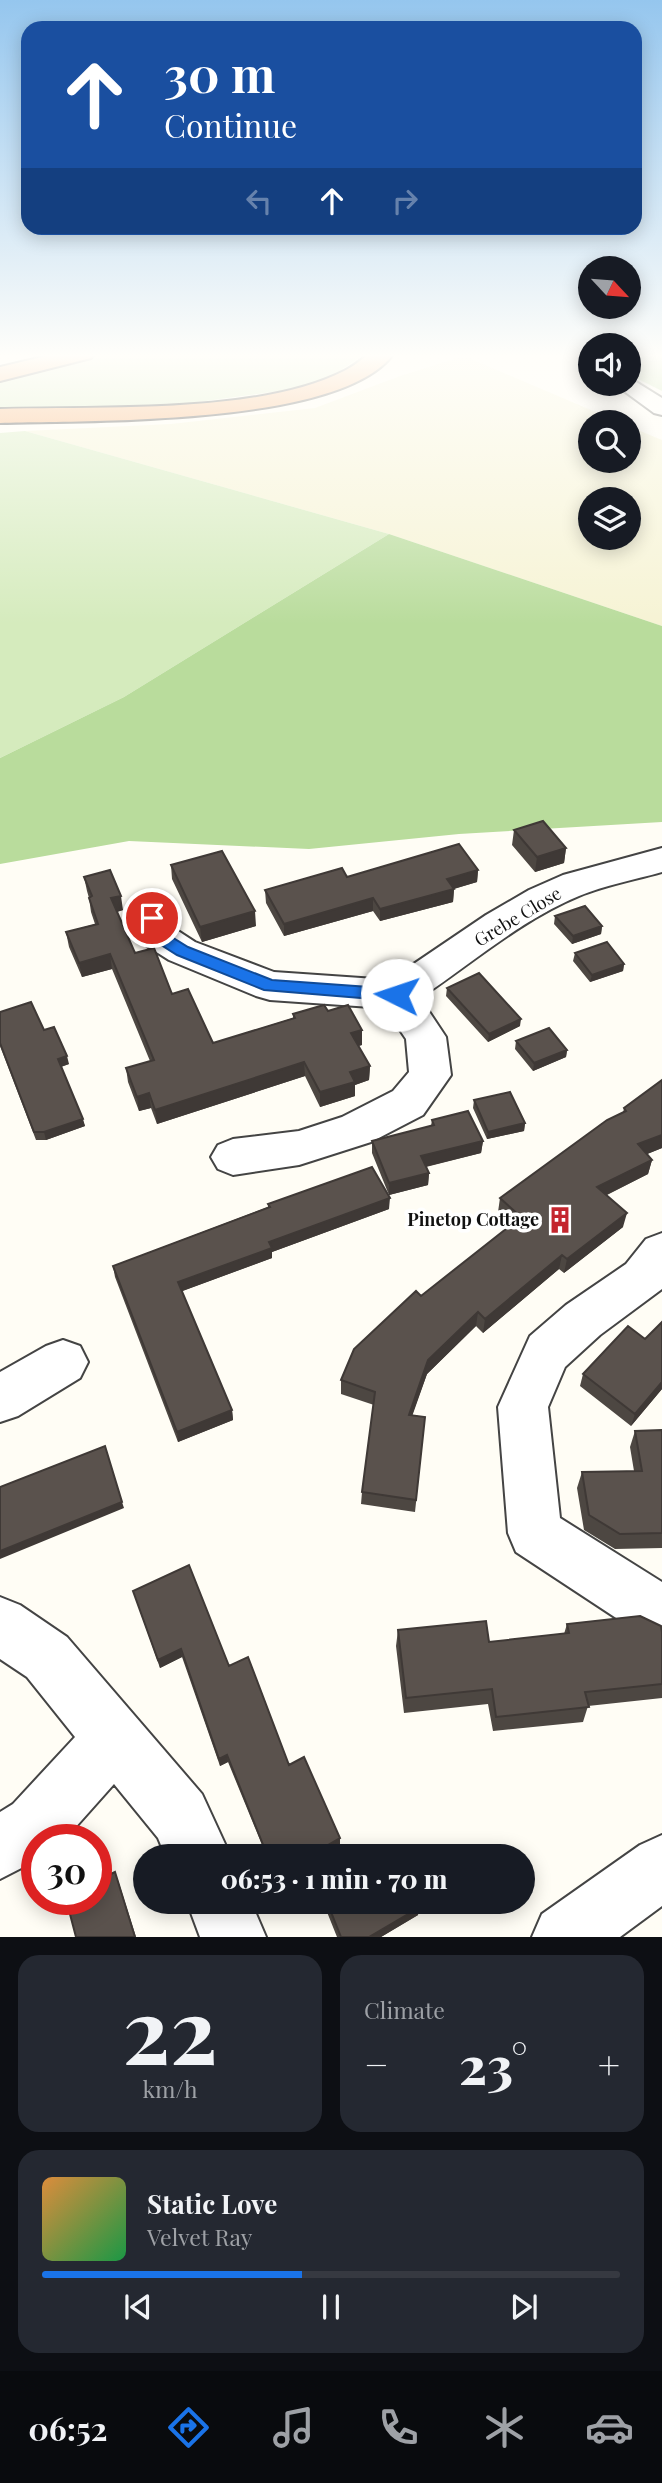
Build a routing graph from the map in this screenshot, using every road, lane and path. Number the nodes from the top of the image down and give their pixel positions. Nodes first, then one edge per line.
1 (658, 867) edge
2 (152, 918) dead end
3 (397, 995) junction
4 (233, 1157) dead end
5 (662, 1252) edge
6 (63, 1362) dead end
7 (0, 1399) edge
8 (662, 1615) edge
9 (0, 1625) edge
10 (115, 1738) junction
11 (193, 1844) edge
12 (0, 1847) edge
13 (662, 1867) edge
14 (224, 1914) edge
15 (233, 1937) edge
16 (565, 1937) edge

1 - 3 street, Grebe Close
2 - 3 street
3 - 4 street
5 - 8 street
6 - 7 street
9 - 10 street
10 - 11 street
10 - 12 street
13 - 16 street
14 - 15 street

